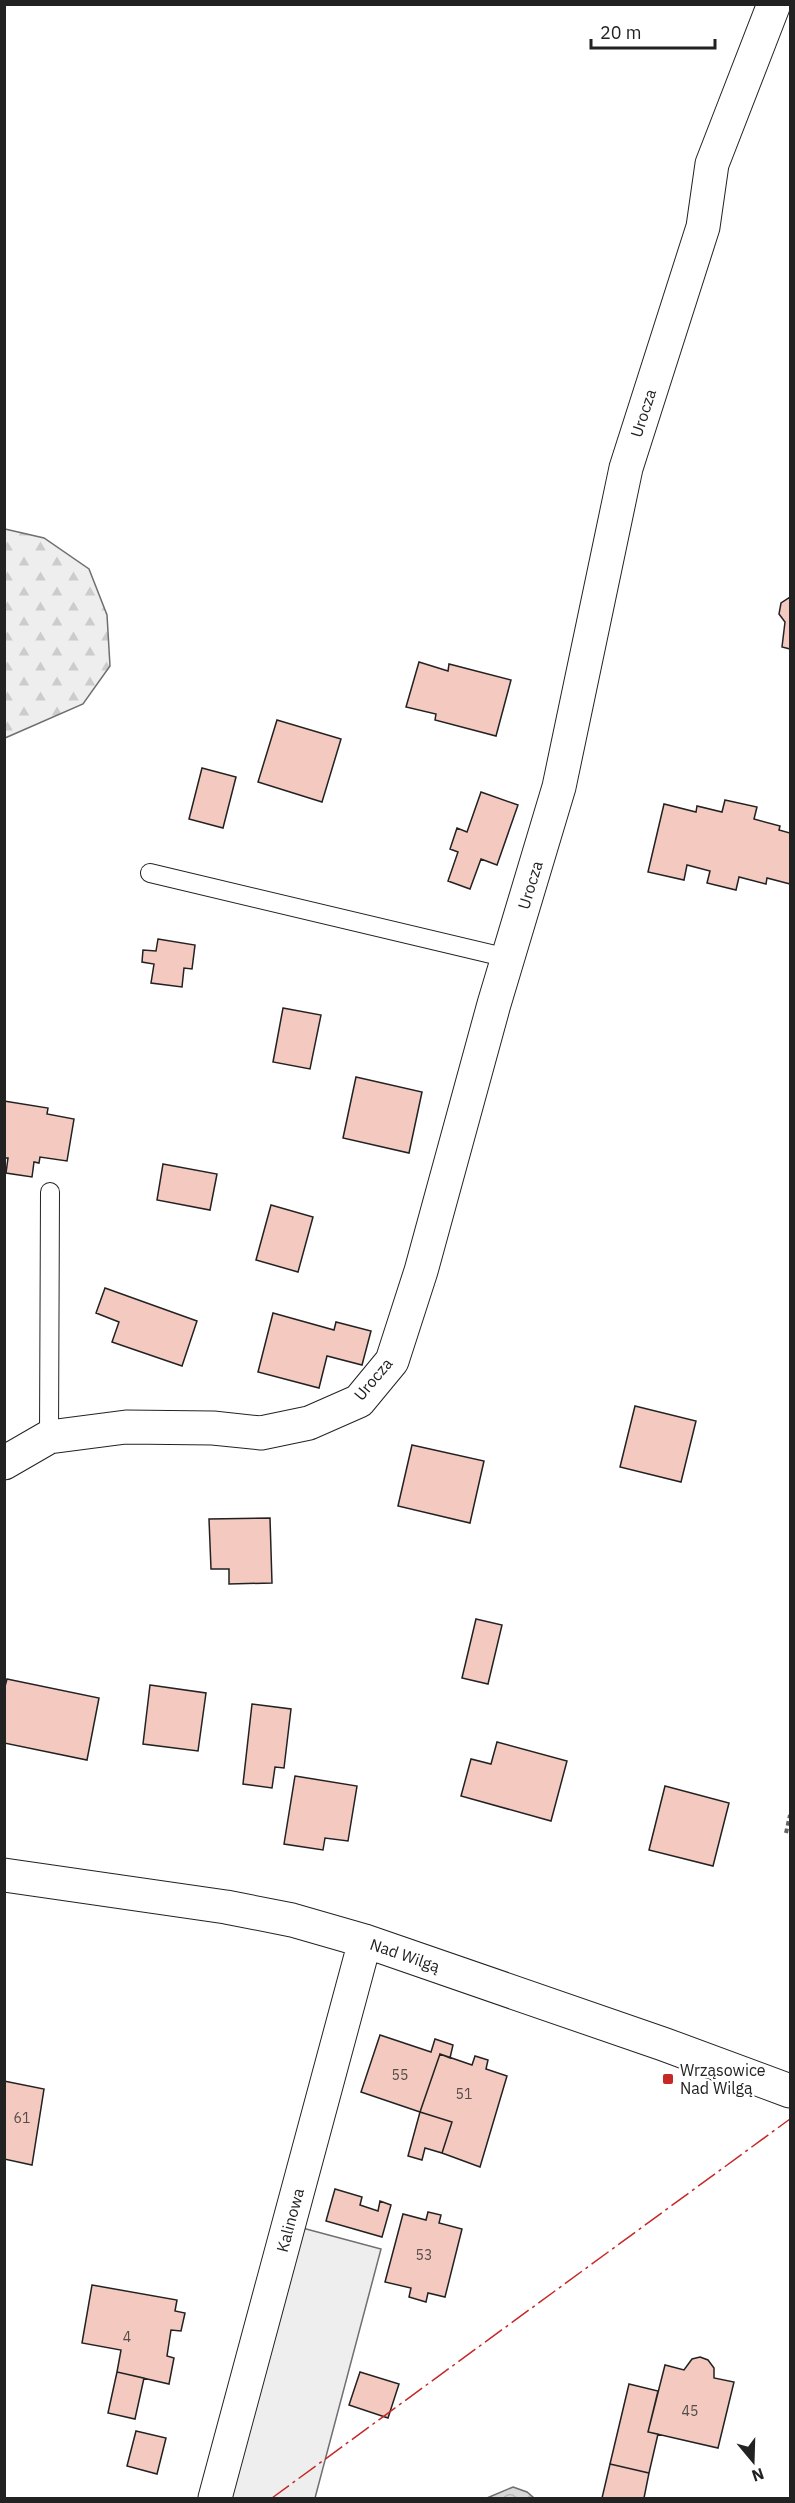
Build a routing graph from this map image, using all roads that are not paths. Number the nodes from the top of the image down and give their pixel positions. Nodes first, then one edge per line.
1 (774, 4) edge
2 (150, 873) dead end
3 (508, 958) junction
4 (50, 1192) dead end
5 (49, 1437) junction
6 (4, 1463) edge
7 (4, 1875) edge
8 (365, 1941) junction
9 (790, 2091) edge
10 (215, 2499) edge

1 - 3 street, Urocza
2 - 3 lane
3 - 5 street, Urocza
4 - 5 lane
5 - 6 street, Urocza
7 - 8 street, Nad Wilgą
8 - 9 street, Nad Wilgą
8 - 10 street, Kalinowa

